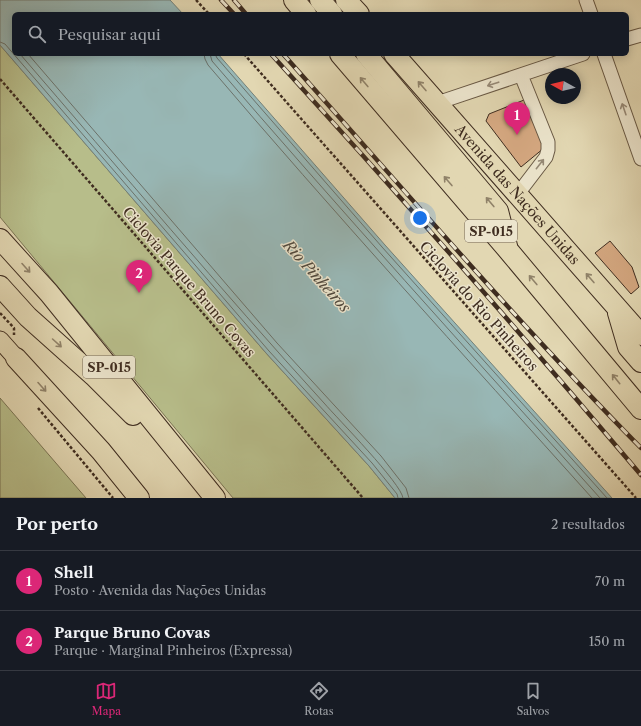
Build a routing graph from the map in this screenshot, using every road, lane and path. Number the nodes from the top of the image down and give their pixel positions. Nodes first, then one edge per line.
1 (196, 0) edge
2 (294, 0) edge
3 (320, 0) edge
4 (346, 0) edge
5 (586, 0) edge
6 (207, 12) edge
7 (304, 12) edge
8 (330, 12) edge
9 (357, 12) edge
10 (589, 12) edge
11 (641, 36) edge
12 (629, 39) edge
13 (246, 56) edge
14 (342, 56) edge
15 (368, 56) edge
16 (396, 56) edge
17 (577, 56) edge
18 (605, 56) edge
19 (521, 75) junction
20 (0, 79) edge
21 (437, 103) junction
22 (641, 159) edge
23 (516, 195) junction
24 (0, 239) edge
25 (508, 250) junction
26 (0, 286) edge
27 (616, 308) junction
28 (641, 335) edge
29 (0, 340) edge
30 (0, 345) edge
31 (16, 358) junction
32 (641, 362) edge
33 (36, 405) dead end
34 (641, 409) edge
35 (211, 494) edge
36 (113, 498) edge
37 (140, 498) edge
38 (363, 498) edge
39 (636, 498) edge

1 - 6 path
2 - 7 highway
3 - 8 highway
4 - 9 highway
5 - 10 street
11 - 12 street
13 - 39 path, Ciclovia do Rio Pinheiros
25 -> 14 highway, SP-015
25 -> 15 highway
21 -> 16 highway, Avenida das Nações Unidas
17 - 19 street
22 -> 18 street
19 -> 21 street
23 -> 19 street
20 - 38 path, Ciclovia Parque Bruno Covas
21 - 23 highway, Avenida das Nações Unidas
27 -> 23 highway, Avenida das Nações Unidas
24 -> 35 highway, SP-015
34 -> 25 highway, SP-015
26 -> 35 highway
27 - 28 highway, Avenida das Nações Unidas
27 - 32 highway
29 - 31 main road
30 - 31 main road
31 -> 37 highway
33 - 36 path

